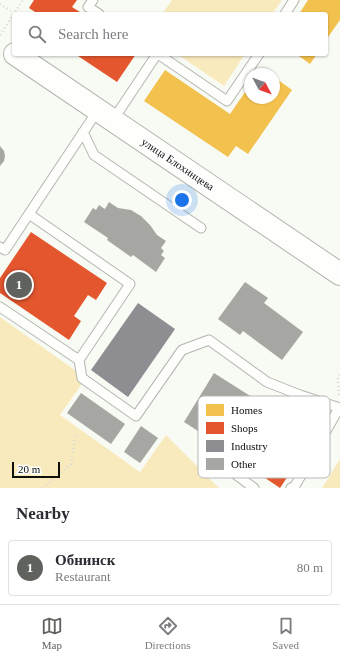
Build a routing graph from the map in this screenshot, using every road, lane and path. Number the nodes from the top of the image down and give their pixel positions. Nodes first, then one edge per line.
1 (23, 0) edge
2 (93, 0) edge
3 (294, 0) edge
4 (0, 4) edge
5 (12, 12) edge
6 (15, 12) edge
7 (96, 12) edge
8 (286, 12) edge
9 (12, 16) edge
10 (0, 35) edge
11 (0, 44) edge
12 (12, 52) edge
13 (18, 56) edge
14 (156, 56) edge
15 (161, 56) edge
16 (257, 56) edge
17 (106, 115) junction
18 (83, 132) junction
19 (29, 214) junction
20 (201, 228) dead end
21 (0, 247) edge
22 (340, 274) edge
23 (0, 307) edge
24 (79, 360) junction
25 (340, 374) edge
26 (300, 396) edge
27 (330, 405) edge
28 (340, 408) edge
29 (330, 425) edge
30 (75, 435) dead end
31 (241, 478) edge
32 (300, 478) edge
33 (42, 488) edge
34 (254, 488) edge
35 (291, 488) edge

1 - 6 path
2 - 7 lane
3 - 8 lane
4 - 5 path
9 - 10 path
11 - 12 street, улица Блохинцева
13 - 17 street, улица Блохинцева
14 - 17 lane
15 - 16 lane
17 - 18 lane
17 - 22 street, улица Блохинцева
18 - 19 lane
18 - 20 lane
19 - 21 lane
19 - 24 lane
23 - 24 lane
24 - 26 lane
25 - 28 path
27 - 28 lane
28 - 29 lane
30 - 33 path
31 - 34 lane
32 - 35 lane

